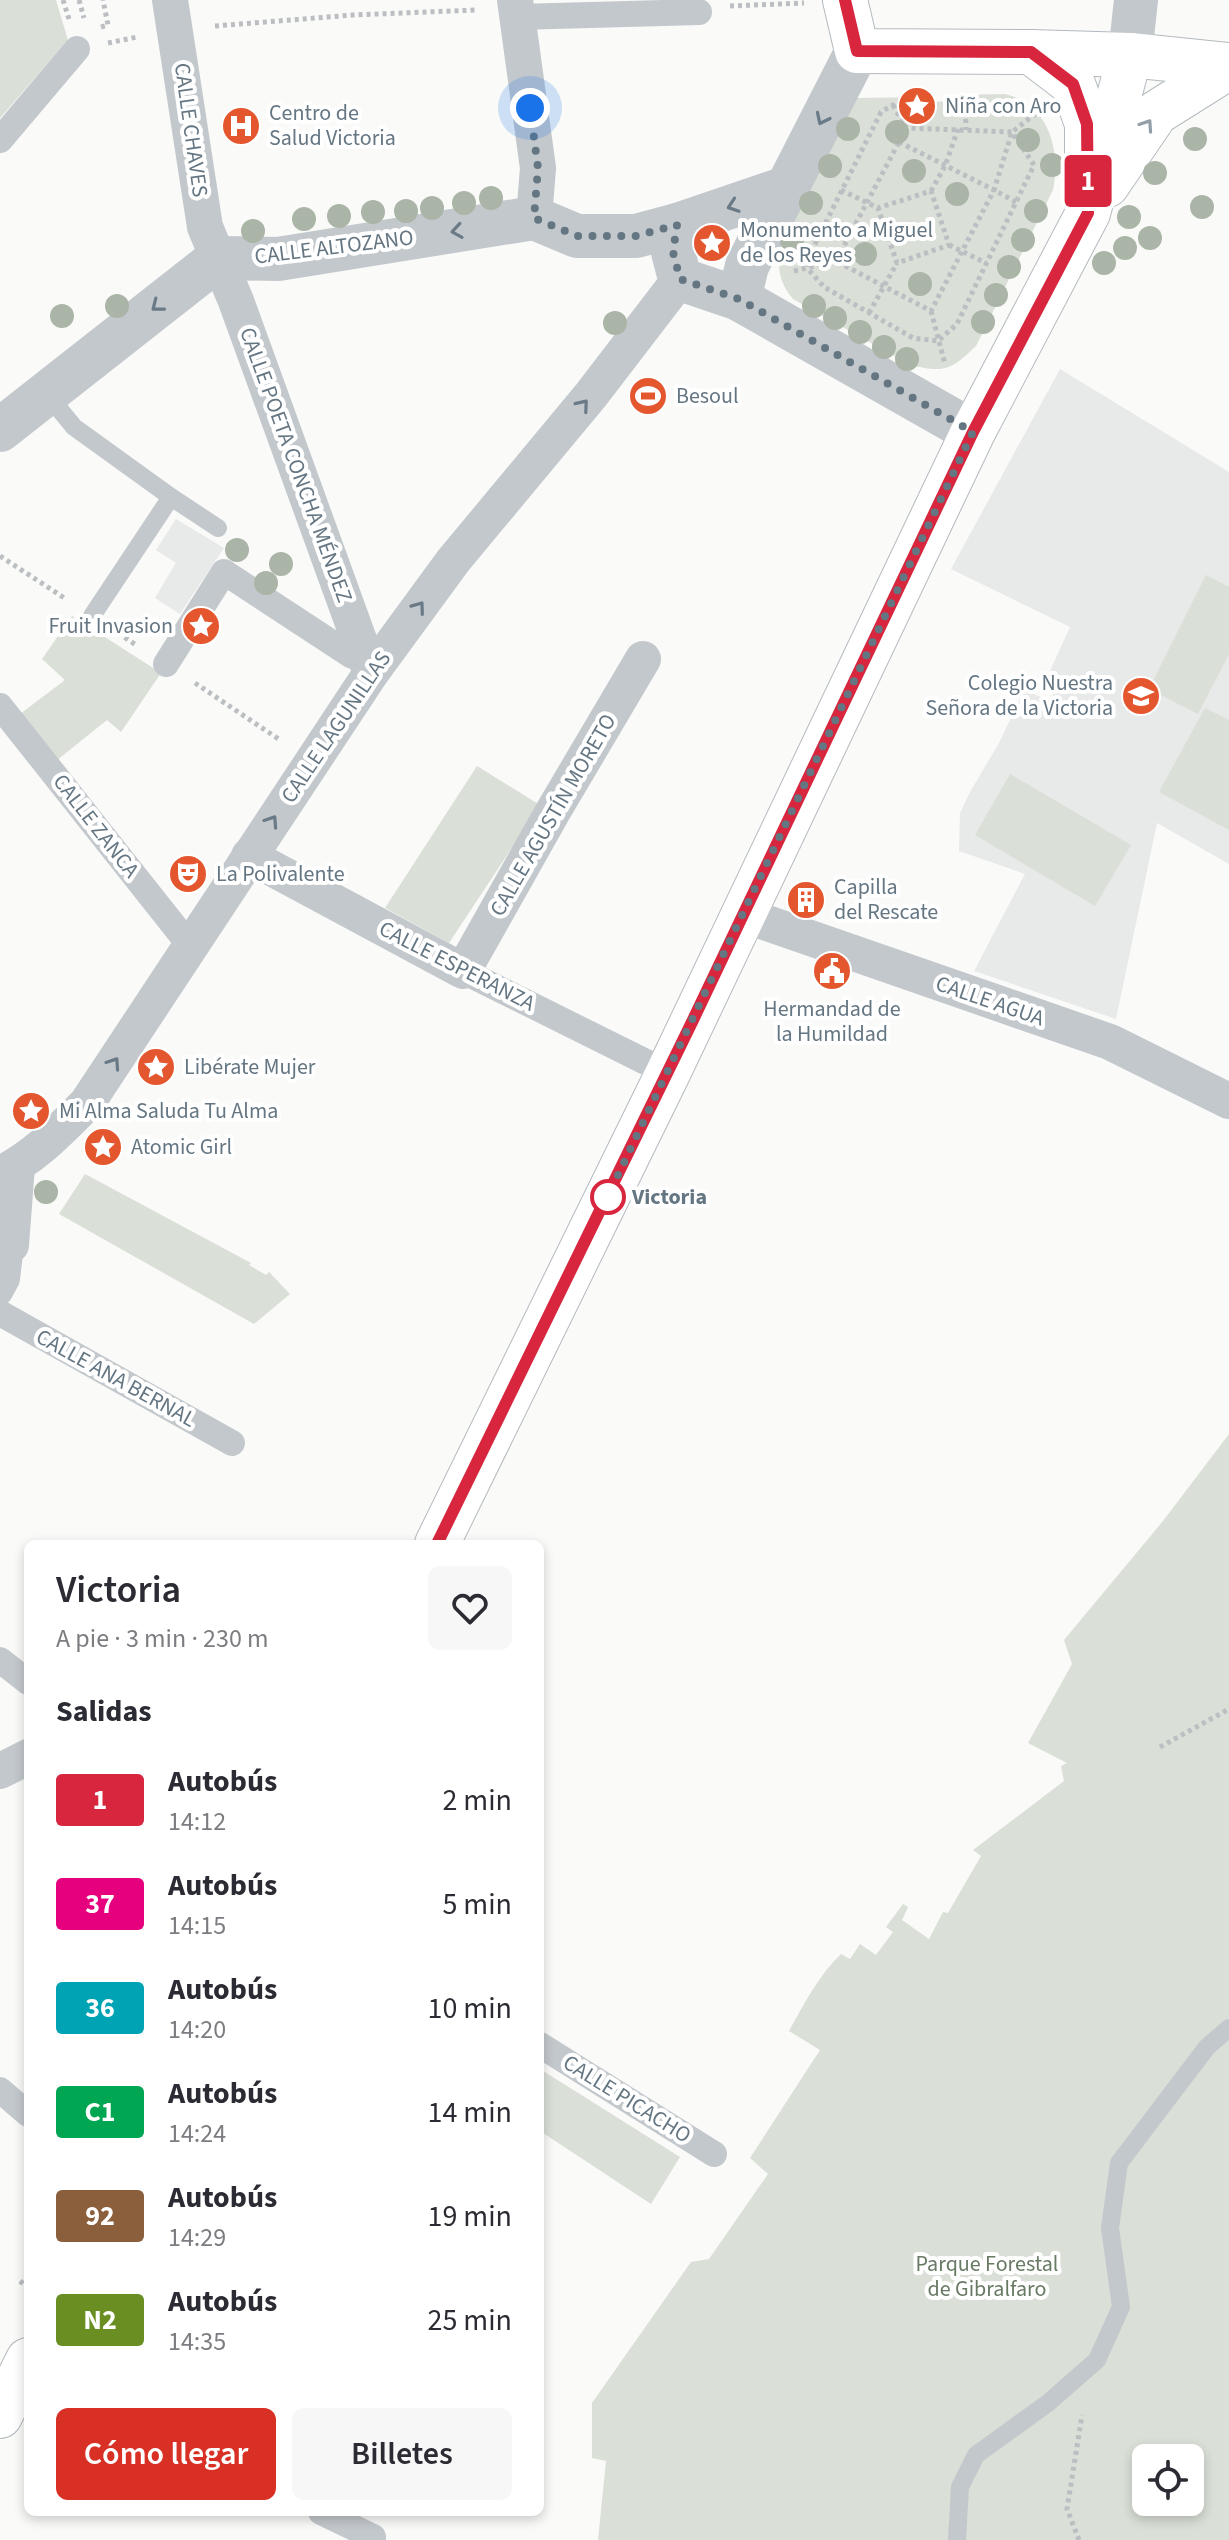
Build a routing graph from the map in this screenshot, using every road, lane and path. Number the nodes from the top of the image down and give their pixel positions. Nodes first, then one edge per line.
1 (1136, 0) edge
2 (845, 1) edge
3 (517, 8) edge
4 (699, 12) joint
5 (173, 16) edge
6 (77, 49) dead end
7 (857, 51) junction
8 (1031, 52) junction
9 (1130, 55) junction
10 (1229, 66) edge
11 (964, 89) dead end
12 (1037, 113) dead end
13 (906, 128) junction
14 (958, 129) junction
15 (966, 130) junction
16 (1012, 132) junction
17 (0, 140) edge
18 (899, 142) junction
19 (945, 166) junction
20 (789, 187) junction
21 (841, 190) junction
22 (994, 190) junction
23 (931, 191) junction
24 (866, 202) junction
25 (1016, 202) junction
26 (878, 208) junction
27 (1088, 213) junction
28 (534, 218) junction
29 (677, 225) junction
30 (949, 245) junction
31 (962, 252) junction
32 (219, 258) junction
33 (836, 261) junction
34 (897, 263) junction
35 (986, 263) junction
36 (808, 269) junction
37 (795, 271) dead end
38 (680, 279) junction
39 (883, 286) junction
40 (739, 299) junction
41 (931, 311) junction
42 (869, 313) junction
43 (938, 341) junction
44 (946, 369) dead end
45 (46, 393) junction
46 (0, 430) edge
47 (973, 432) junction
48 (171, 497) junction
49 (218, 528) dead end
50 (92, 616) dead end
51 (643, 659) dead end
52 (166, 664) dead end
53 (362, 664) junction
54 (0, 706) edge
55 (249, 856) junction
56 (744, 915) junction
57 (191, 947) junction
58 (463, 971) junction
59 (668, 1073) junction
60 (1229, 1101) edge
61 (9, 1170) edge
62 (11, 1245) joint
63 (0, 1292) edge
64 (0, 1313) edge
65 (232, 1443) dead end
66 (439, 1540) edge
67 (0, 1660) edge
68 (24, 1679) edge
69 (1229, 1709) edge
70 (1160, 1747) dead end
71 (24, 1759) edge
72 (0, 1771) edge
73 (1229, 2028) edge
74 (544, 2048) edge
75 (0, 2090) edge
76 (24, 2111) edge
77 (714, 2154) dead end
78 (20, 2281) dead end
79 (24, 2284) edge
80 (1097, 2360) junction
81 (24, 2371) edge
82 (0, 2416) edge
83 (329, 2516) edge
84 (373, 2537) dead end
85 (957, 2540) edge
86 (1079, 2540) edge

1 - 9 street
2 - 4 path
2 - 7 main road
3 - 4 street
3 - 5 path
3 - 28 street
5 - 32 street, CALLE CHAVES
6 - 17 street
7 - 8 main road
7 -> 20 street
8 - 9 main road
8 - 27 main road
9 - 10 main road
9 - 27 main road
27 -> 10 main road
11 - 15 path
12 - 16 path
13 - 14 path
13 - 18 path
13 - 21 path
14 - 15 path
14 - 19 path
15 - 16 path
16 - 22 path
16 - 25 path
18 - 19 path
18 - 24 path
19 - 22 path
19 - 23 path
20 -> 29 street
20 - 40 street
21 - 24 path
21 - 36 path
22 - 25 path
22 - 31 path
23 - 26 path
23 - 30 path
24 - 26 path
24 - 33 path
25 - 35 path
26 - 34 path
27 - 47 main road
28 - 29 street
28 -> 32 street, CALLE ALTOZANO
29 - 38 street
30 - 31 path
30 - 34 path
31 - 35 path
31 - 41 path
32 -> 45 street
32 - 53 street, CALLE POETA CONCHA MÉNDEZ
33 - 36 path
33 - 39 path
34 - 39 path
35 - 43 path
36 - 37 path
36 - 42 path
38 - 40 street
53 -> 38 street, CALLE LAGUNILLAS
39 - 41 path
39 - 42 path
40 - 47 street
41 - 43 path
42 - 43 path
43 - 44 path
45 - 46 street
45 - 48 lane
47 - 56 main road
48 - 49 lane
48 - 50 lane
51 - 58 street, CALLE AGUSTÍN MORETO
52 - 53 street
55 -> 53 street, CALLE LAGUNILLAS
54 - 57 street, CALLE ZANCA
55 - 57 street, CALLE LAGUNILLAS
55 - 58 street, CALLE ESPERANZA
56 - 59 main road
56 - 60 street, CALLE AGUA
61 -> 57 street, CALLE LAGUNILLAS
58 - 59 street, CALLE ESPERANZA
59 - 66 main road
61 - 62 street
62 - 63 street
64 - 65 street, CALLE ANA BERNAL
67 - 68 street
69 - 70 path
71 - 72 street
73 - 80 lane
74 - 77 street, CALLE PICACHO
75 - 76 street
78 - 79 path
80 - 85 lane
80 - 86 path
81 - 82 main road
83 - 84 street

